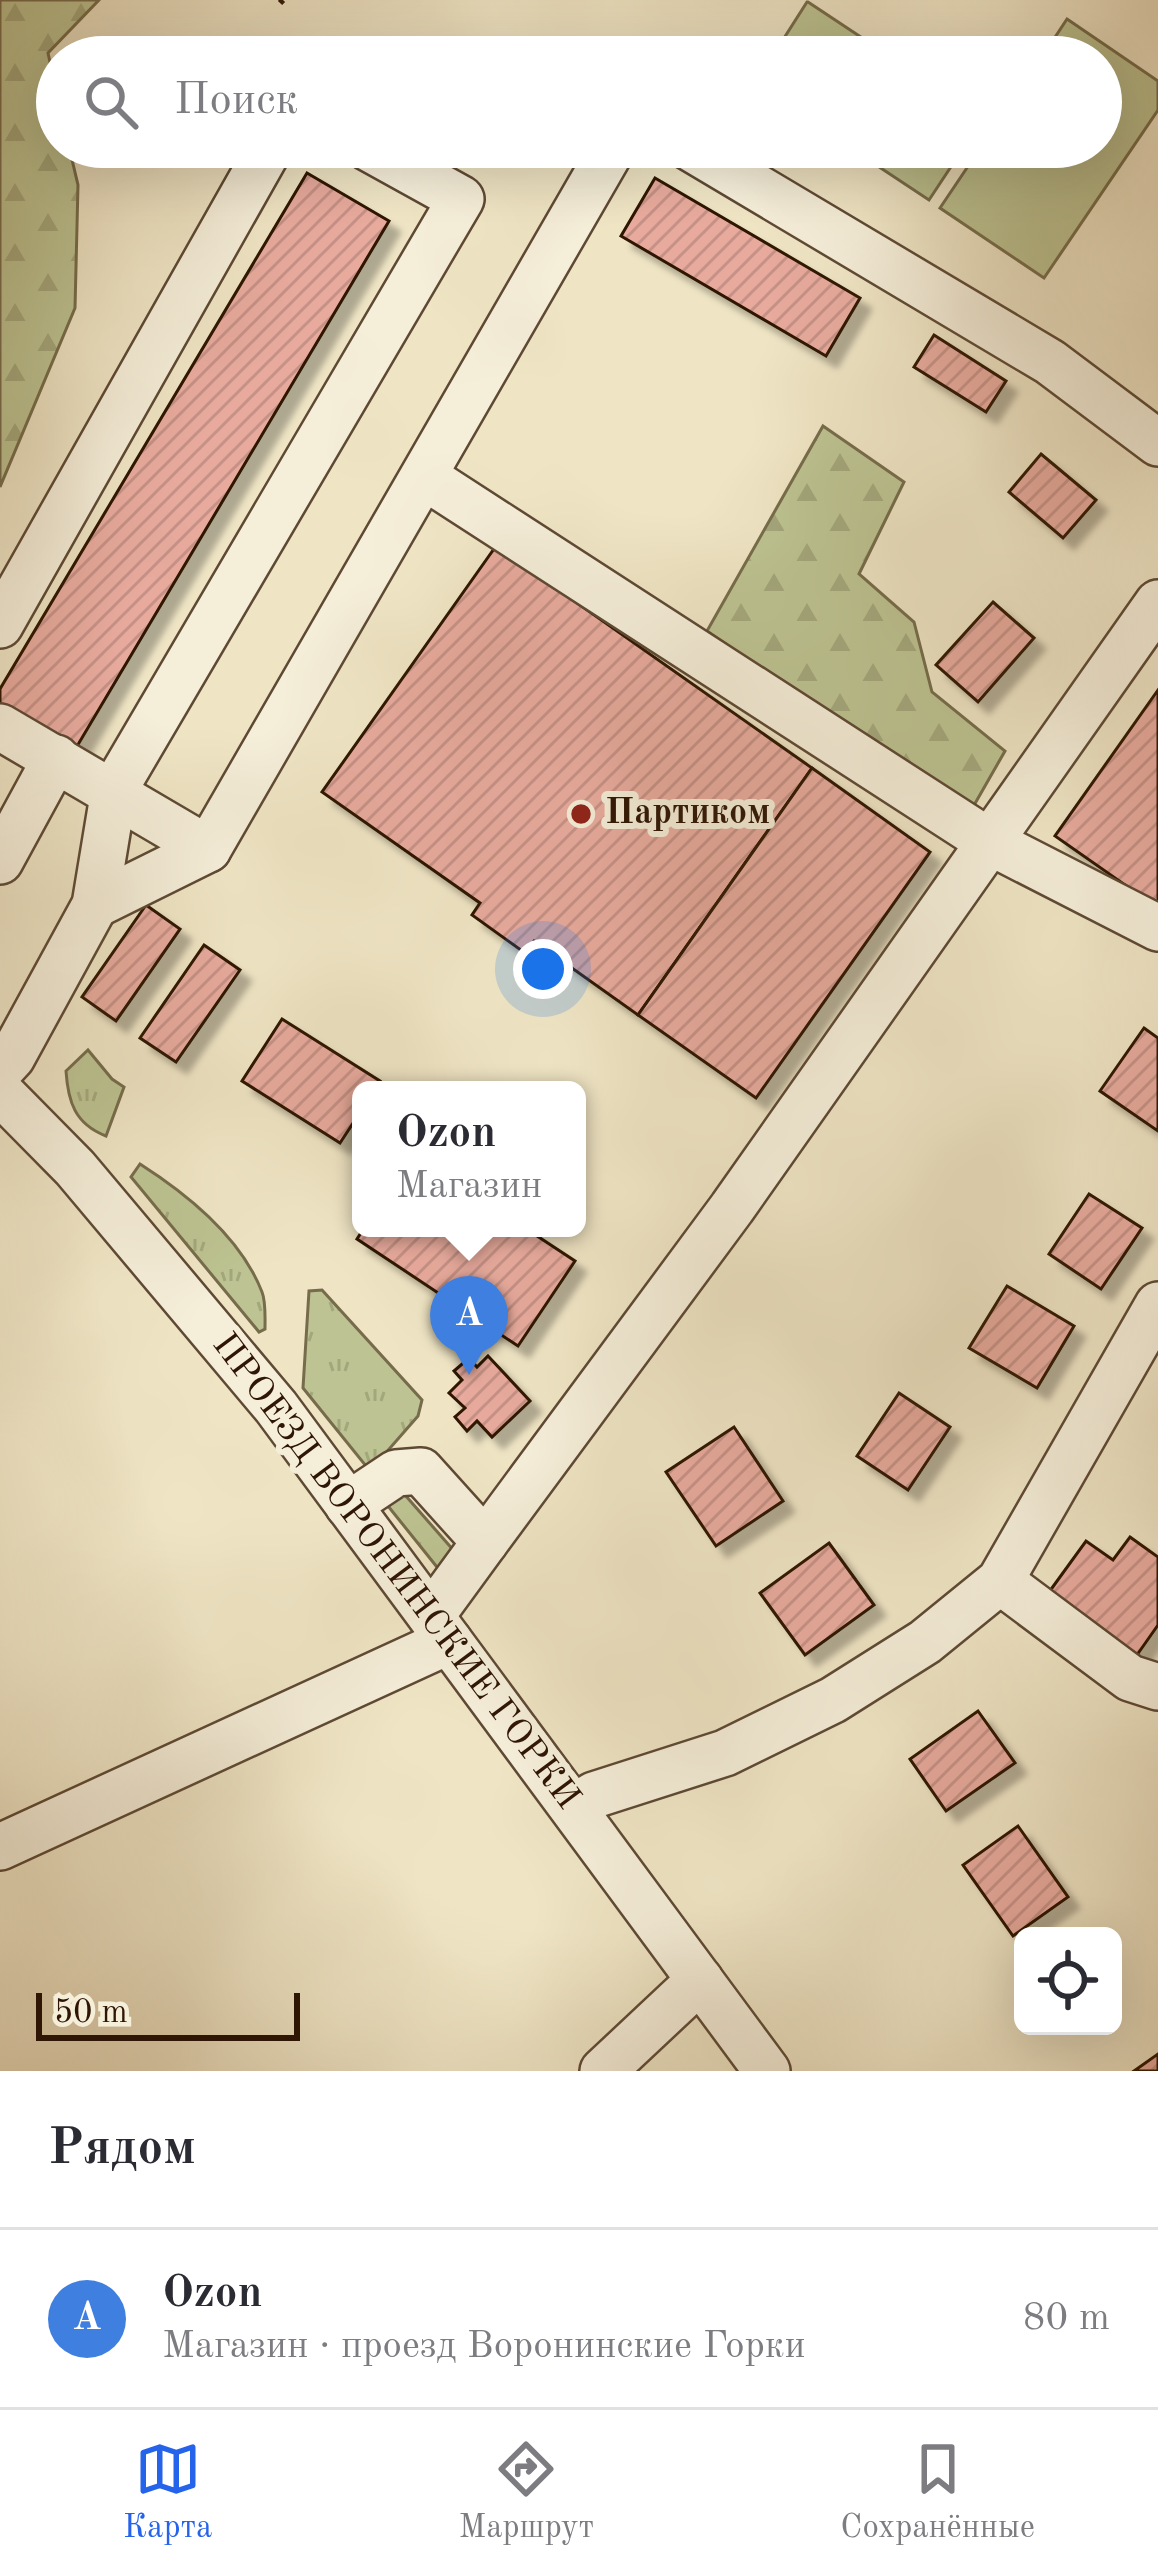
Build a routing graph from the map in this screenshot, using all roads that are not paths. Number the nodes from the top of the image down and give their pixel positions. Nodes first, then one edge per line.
1 (258, 168) edge
2 (405, 168) edge
3 (601, 168) edge
4 (724, 168) edge
5 (1158, 443) edge
6 (425, 477) junction
7 (1158, 602) edge
8 (0, 625) edge
9 (0, 728) edge
10 (56, 758) junction
11 (114, 790) junction
12 (988, 841) junction
13 (208, 849) junction
14 (0, 861) edge
15 (95, 905) junction
16 (1158, 928) edge
17 (0, 1070) edge
18 (0, 1092) edge
19 (1157, 1309) edge
20 (347, 1505) junction
21 (485, 1542) junction
22 (1000, 1581) junction
23 (440, 1629) junction
24 (1158, 1687) edge
25 (574, 1807) junction
26 (0, 1847) edge
27 (700, 1980) junction
28 (603, 2071) edge
29 (767, 2071) edge

1 - 8 street
2 - 11 street
3 - 6 street
4 - 5 street
6 - 12 street
6 - 13 street
7 - 12 street
9 - 10 street
10 - 11 street
10 - 14 street
11 - 13 street
11 - 15 street
12 - 16 street
12 - 21 street
13 - 15 street
15 - 17 street
18 - 20 street, ПРОЕЗД ВОРОНИНСКИЕ ГОРКИ
19 - 22 street
20 - 21 street
20 - 23 street, ПРОЕЗД ВОРОНИНСКИЕ ГОРКИ
21 - 23 street
22 - 24 street
22 - 25 street
23 - 25 street, ПРОЕЗД ВОРОНИНСКИЕ ГОРКИ
23 - 26 street
25 - 27 street, ПРОЕЗД ВОРОНИНСКИЕ ГОРКИ
27 - 28 street
27 - 29 street, ПРОЕЗД ВОРОНИНСКИЕ ГОРКИ

